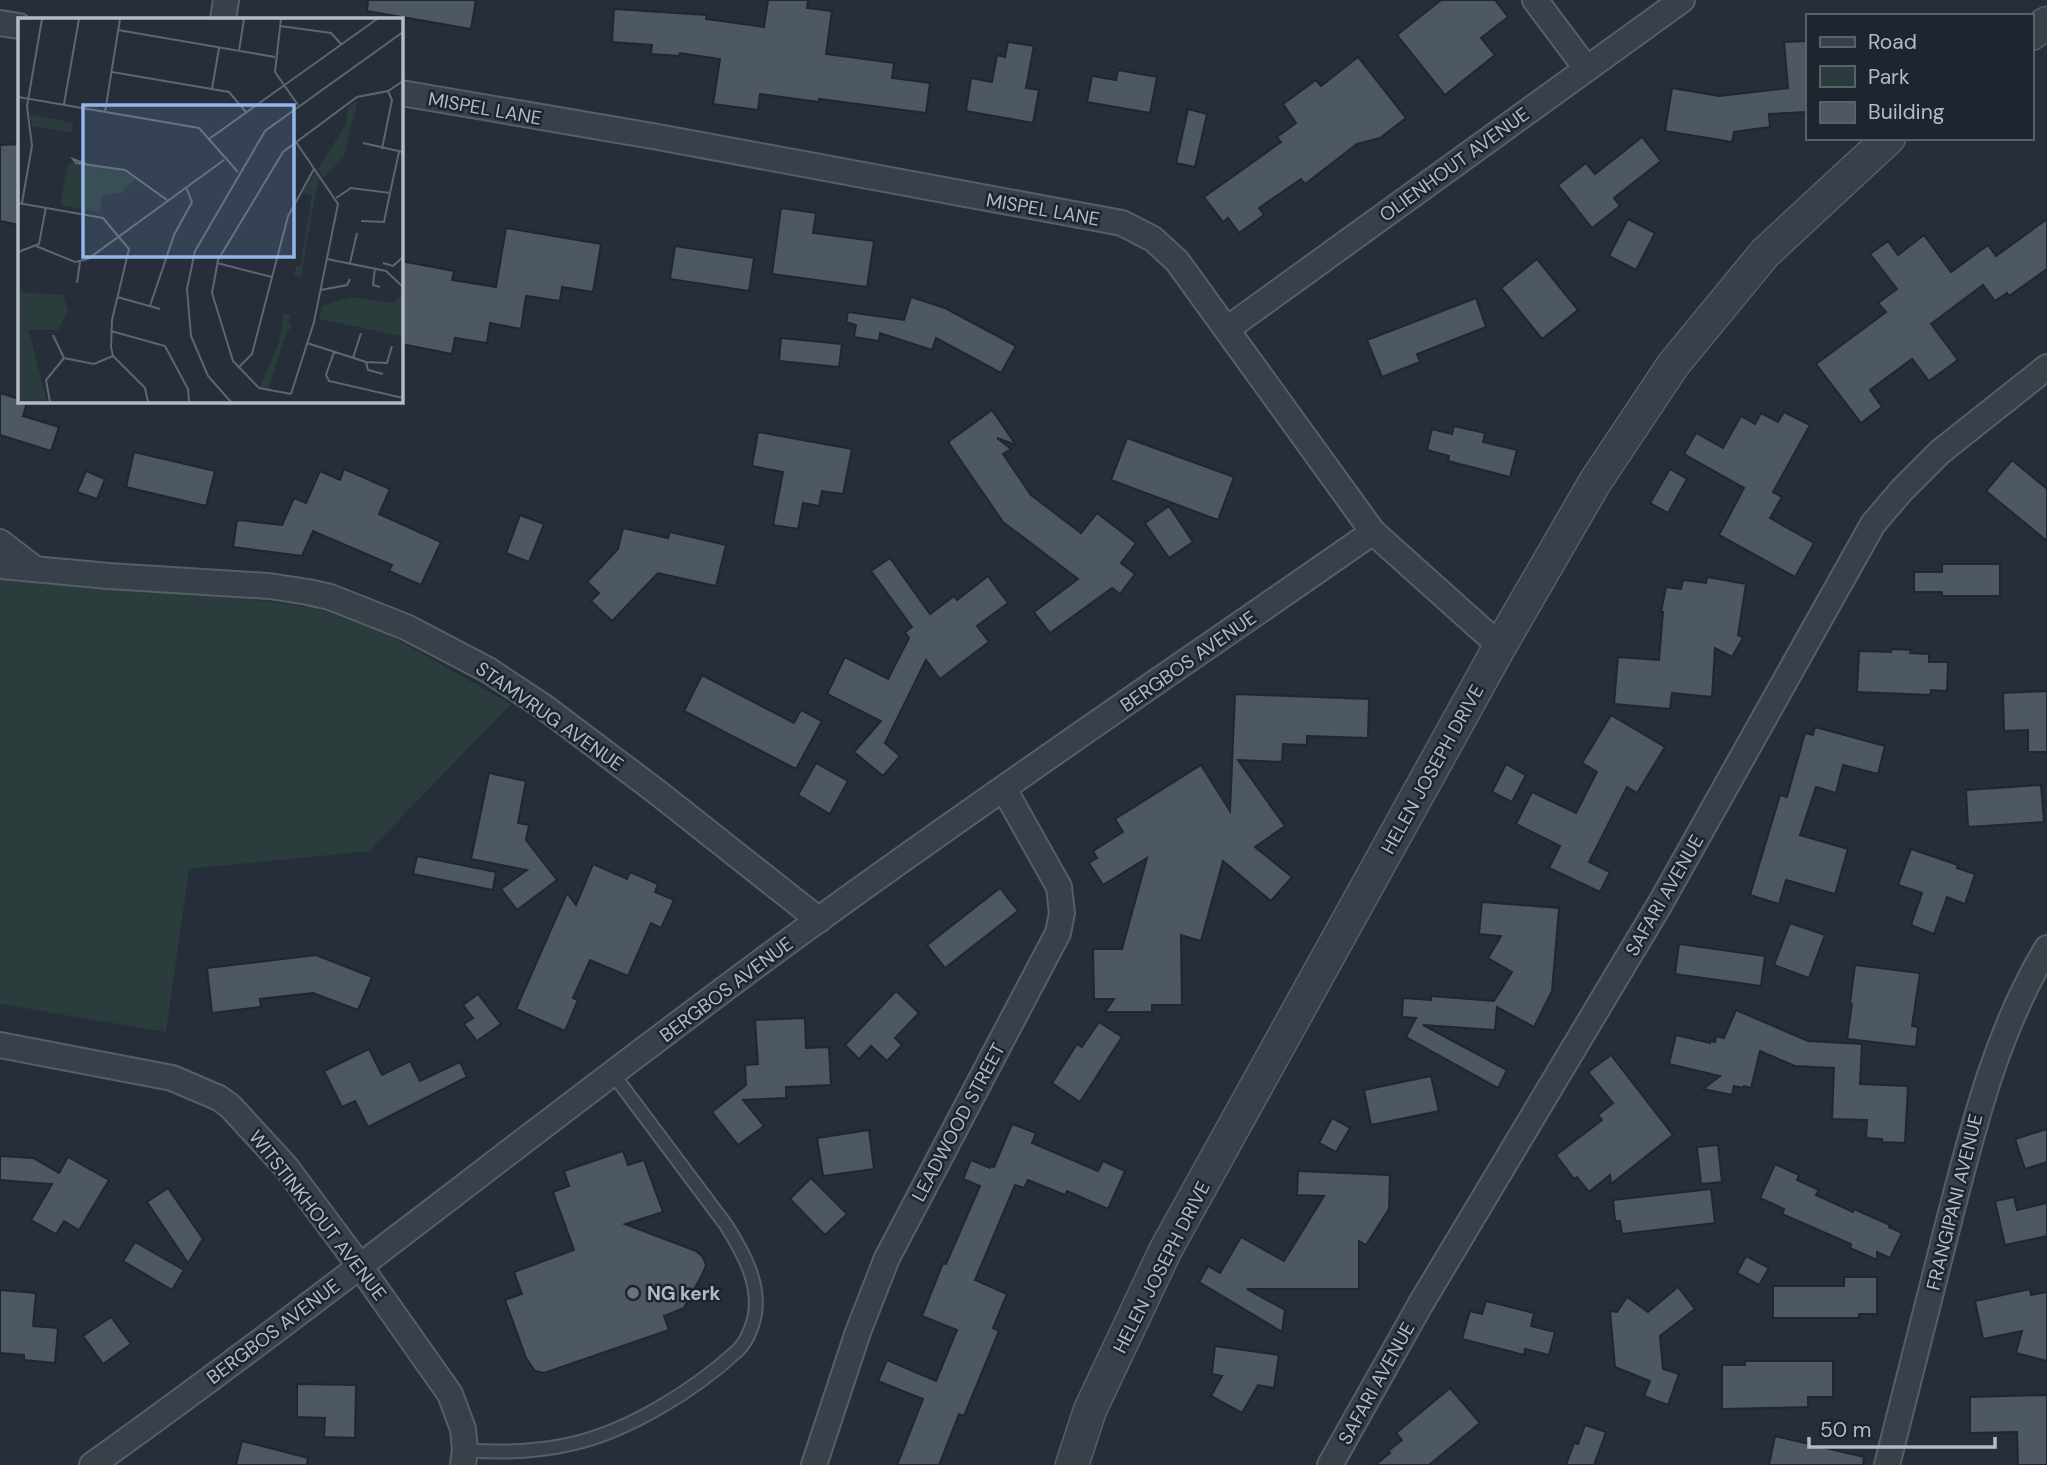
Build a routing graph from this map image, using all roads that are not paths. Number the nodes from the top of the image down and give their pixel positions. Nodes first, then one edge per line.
1 (226, 0) edge
2 (1535, 0) edge
3 (1682, 0) edge
4 (223, 18) edge
5 (0, 23) edge
6 (18, 26) edge
7 (1586, 68) junction
8 (402, 93) edge
9 (1887, 140) edge
10 (1227, 329) junction
11 (2047, 367) edge
12 (1373, 533) junction
13 (0, 542) edge
14 (0, 566) edge
15 (35, 568) junction
16 (1500, 646) junction
17 (1004, 789) junction
18 (819, 920) junction
19 (2047, 948) edge
20 (0, 1045) edge
21 (613, 1074) junction
22 (359, 1265) junction
23 (464, 1458) edge
24 (92, 1465) edge
25 (814, 1465) edge
26 (1072, 1465) edge
27 (1330, 1465) edge
28 (1887, 1465) edge

1 - 4 street
2 - 7 street
3 - 7 street, OLIENHOUT AVENUE
5 - 6 street
7 - 10 street, OLIENHOUT AVENUE
8 - 10 street, MISPEL LANE
9 - 16 street, HELEN JOSEPH DRIVE
10 - 12 street, MISPEL LANE
11 - 27 street, SAFARI AVENUE
12 - 16 street, MISPEL LANE
12 - 17 street, BERGBOS AVENUE
13 - 15 street
14 - 15 street, STAMVRUG AVENUE
15 - 18 street, STAMVRUG AVENUE
16 - 26 street, HELEN JOSEPH DRIVE
17 - 18 street, BERGBOS AVENUE
17 - 25 street, LEADWOOD STREET
18 - 21 street, BERGBOS AVENUE
19 - 28 street, FRANGIPANI AVENUE
20 - 22 street, WITSTINKHOUT AVENUE
21 - 22 street, BERGBOS AVENUE
21 - 23 lane
22 - 23 street, WITSTINKHOUT AVENUE
22 - 24 street, BERGBOS AVENUE

